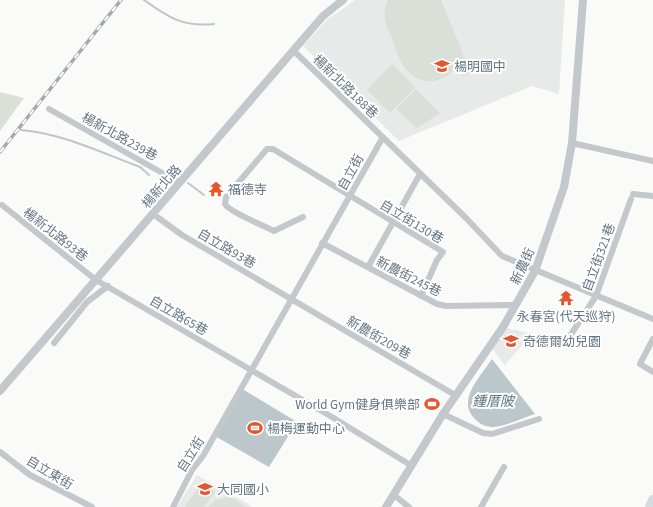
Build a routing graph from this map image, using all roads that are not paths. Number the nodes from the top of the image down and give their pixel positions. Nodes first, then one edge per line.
1 (343, 0) edge
2 (583, 0) edge
3 (294, 51) junction
4 (49, 109) dead end
5 (382, 137) junction
6 (572, 143) junction
7 (653, 161) edge
8 (420, 174) junction
9 (180, 183) junction
10 (653, 196) edge
11 (349, 197) junction
12 (2, 205) dead end
13 (153, 214) junction
14 (304, 218) dead end
15 (392, 222) junction
16 (322, 243) junction
17 (368, 268) junction
18 (535, 271) junction
19 (96, 280) junction
20 (108, 286) junction
21 (421, 296) junction
22 (596, 296) junction
23 (291, 299) junction
24 (516, 305) junction
25 (653, 319) edge
26 (568, 339) dead end
27 (653, 339) edge
28 (54, 343) dead end
29 (251, 370) junction
30 (653, 372) edge
31 (0, 392) edge
32 (455, 395) junction
33 (443, 414) junction
34 (538, 419) dead end
35 (0, 452) edge
36 (412, 466) junction
37 (504, 467) dead end
38 (394, 495) junction
39 (653, 500) edge
40 (92, 507) edge
41 (173, 507) edge
42 (386, 507) edge
43 (409, 507) edge
44 (481, 507) edge
45 (650, 507) edge

1 - 3 street, 楊新北路
2 - 6 street, 新農街
3 - 5 street, 楊新北路188巷
3 - 9 street, 楊新北路
4 - 9 street, 楊新北路239巷
5 - 8 street
5 - 11 street, 自立街
6 - 7 street
6 - 18 street, 新農街
8 - 15 street
8 - 18 street
9 - 13 street, 楊新北路
10 - 22 street, 自立街321巷
11 - 14 street, 自立街130巷
11 - 15 street, 自立街130巷
11 - 16 street, 自立街
12 - 19 street, 楊新北路93巷
13 - 19 street, 楊新北路
13 - 23 street, 自立路93巷
15 - 17 street
15 - 21 street, 自立街130巷
16 - 17 street, 新農街245巷
16 - 23 street, 自立街
17 - 21 street, 新農街245巷
18 - 22 street
18 - 24 street, 新農街
19 - 20 street, 自立路65巷
19 - 31 street, 楊新北路
20 - 28 street
20 - 29 street, 自立路65巷
21 - 24 street, 新農街245巷
22 - 25 street
22 - 26 street, 自立街321巷
23 - 29 street, 自立街
23 - 32 street, 新農街209巷
24 - 32 street, 新農街
27 - 30 street
29 - 36 street, 自立路65巷
29 - 41 street, 自立街
32 - 33 street, 新農街
33 - 34 street
33 - 36 street, 新農街
35 - 40 street, 自立東街
36 - 38 street, 新農街
37 - 44 street
38 - 42 street, 新農街
38 - 43 street
39 - 45 main road

